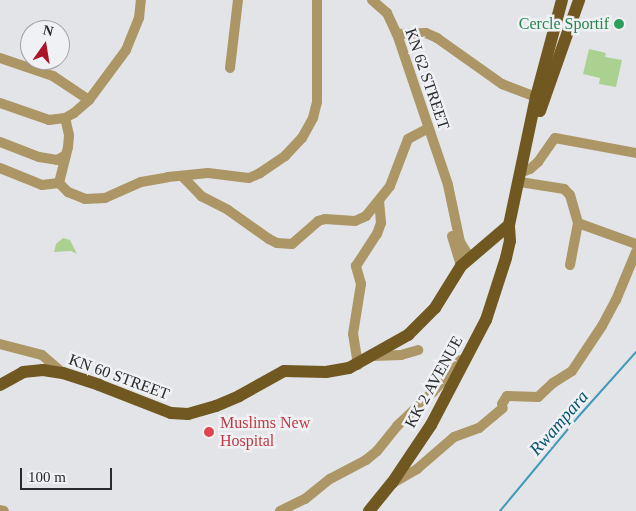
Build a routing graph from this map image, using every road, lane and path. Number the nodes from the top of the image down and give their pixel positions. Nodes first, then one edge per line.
1 (141, 0) edge
2 (238, 0) edge
3 (317, 0) edge
4 (372, 0) edge
5 (562, 0) edge
6 (579, 0) edge
7 (397, 34) junction
8 (0, 58) edge
9 (230, 68) dead end
10 (536, 97) junction
11 (89, 100) junction
12 (0, 104) edge
13 (532, 116) junction
14 (65, 118) junction
15 (427, 129) junction
16 (0, 142) edge
17 (636, 153) edge
18 (66, 155) junction
19 (0, 168) edge
20 (182, 176) junction
21 (521, 177) junction
22 (59, 183) junction
23 (379, 202) junction
24 (578, 223) junction
25 (509, 225) junction
26 (497, 236) junction
27 (636, 244) edge
28 (636, 252) edge
29 (506, 258) junction
30 (465, 262) junction
31 (570, 266) dead end
32 (0, 344) edge
33 (474, 344) junction
34 (418, 350) dead end
35 (373, 356) junction
36 (358, 365) junction
37 (63, 373) junction
38 (0, 385) edge
39 (392, 483) junction
40 (0, 510) edge
41 (4, 511) edge
42 (280, 511) edge
43 (369, 511) edge

1 - 11 street
2 - 9 street
3 - 20 street
4 - 7 street, KN 62 STREET
5 - 10 main road, KK 2 AVENUE
6 - 13 main road
7 - 10 street
7 - 15 street, KN 62 STREET
8 - 11 street
10 - 13 main road, KK 2 AVENUE
11 - 14 street
12 - 14 street
13 - 21 main road, KK 2 AVENUE
14 - 18 street
15 - 23 street
15 - 30 street, KN 62 STREET
16 - 18 street
17 - 21 street
18 - 22 street
19 - 22 street
20 - 22 street
20 - 23 street
21 - 24 street
21 - 25 main road, KK 2 AVENUE
23 - 36 street
24 - 27 street
24 - 31 street
25 - 26 main road
25 - 29 main road, KK 2 AVENUE
26 - 29 main road
26 - 30 main road, KN 60 STREET
28 - 39 street
29 - 33 main road, KK 2 AVENUE
30 - 35 main road, KN 60 STREET
32 - 37 street
33 - 39 main road, KK 2 AVENUE
33 - 42 street
34 - 35 street
35 - 36 main road, KN 60 STREET
36 - 37 main road, KN 60 STREET
37 - 38 main road, KN 60 STREET
39 - 43 main road, KK 2 AVENUE
40 - 41 street

